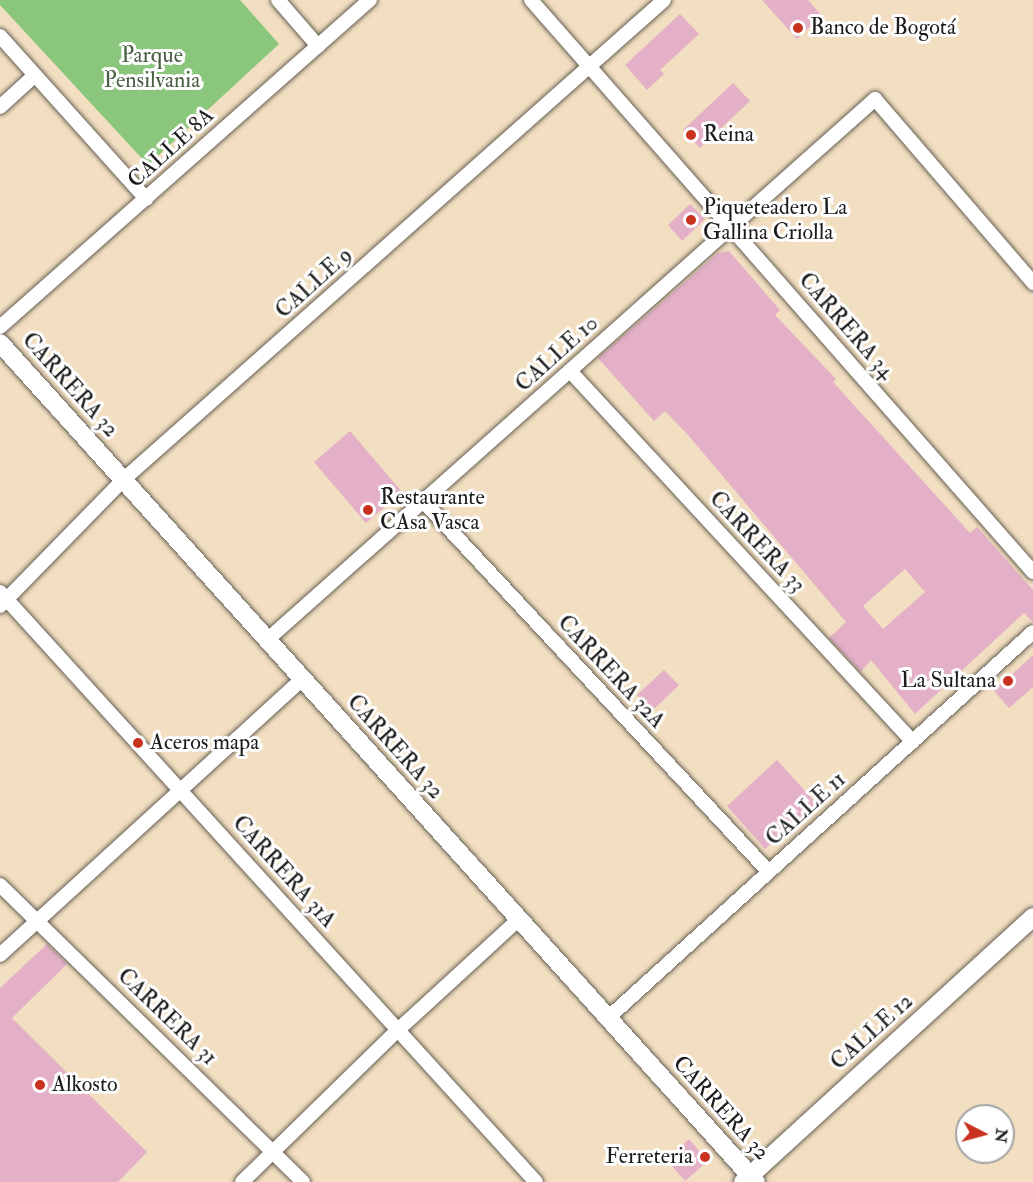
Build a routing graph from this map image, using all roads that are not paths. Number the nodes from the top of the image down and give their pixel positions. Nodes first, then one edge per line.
1 (278, 0) edge
2 (370, 0) edge
3 (531, 0) edge
4 (664, 0) edge
5 (0, 36) edge
6 (318, 46) junction
7 (588, 67) junction
8 (34, 76) junction
9 (0, 106) edge
10 (146, 199) junction
11 (730, 225) junction
12 (1033, 283) edge
13 (0, 327) edge
14 (0, 343) edge
15 (570, 371) junction
16 (123, 480) junction
17 (423, 501) junction
18 (1033, 572) edge
19 (2, 599) edge
20 (1033, 632) edge
21 (267, 640) junction
22 (302, 679) junction
23 (913, 742) junction
24 (180, 789) junction
25 (768, 871) junction
26 (0, 885) edge
27 (1033, 917) edge
28 (36, 919) junction
29 (519, 919) junction
30 (0, 955) edge
31 (608, 1018) junction
32 (399, 1029) junction
33 (274, 1150) junction
34 (750, 1180) edge
35 (242, 1182) edge
36 (303, 1182) edge
37 (536, 1182) edge

1 - 6 street
2 - 6 street, CALLE 8A
3 - 7 street, CARRERA 34
4 - 7 street, CALLE 9
5 - 8 street
6 - 10 street, CALLE 8A
7 - 11 street, CARRERA 34
7 - 16 street, CALLE 9
8 - 9 street
8 - 10 street
10 - 13 street, CALLE 8A
11 - 12 street, CALLE 10
11 - 15 street, CALLE 10
11 - 18 street, CARRERA 34
14 - 16 street, CARRERA 32
15 - 17 street, CALLE 10
15 - 23 street, CARRERA 33
16 - 19 street, CALLE 9
16 - 21 street, CARRERA 32
17 - 21 street, CALLE 10
17 - 25 street, CARRERA 32A
19 - 24 street, CARRERA 31A
20 - 23 street, CALLE 11
21 - 22 street, CARRERA 32
22 - 24 street
22 - 29 street, CARRERA 32
23 - 25 street, CALLE 11
24 - 28 street
24 - 32 street, CARRERA 31A
25 - 31 street, CALLE 11
26 - 28 street, CARRERA 31
27 - 34 street, CALLE 12
28 - 30 street
28 - 33 street, CARRERA 31
29 - 31 street, CARRERA 32
29 - 32 street
31 - 34 street, CARRERA 32
32 - 33 street
32 - 37 street, CARRERA 31A
33 - 35 street
33 - 36 street, CARRERA 31

